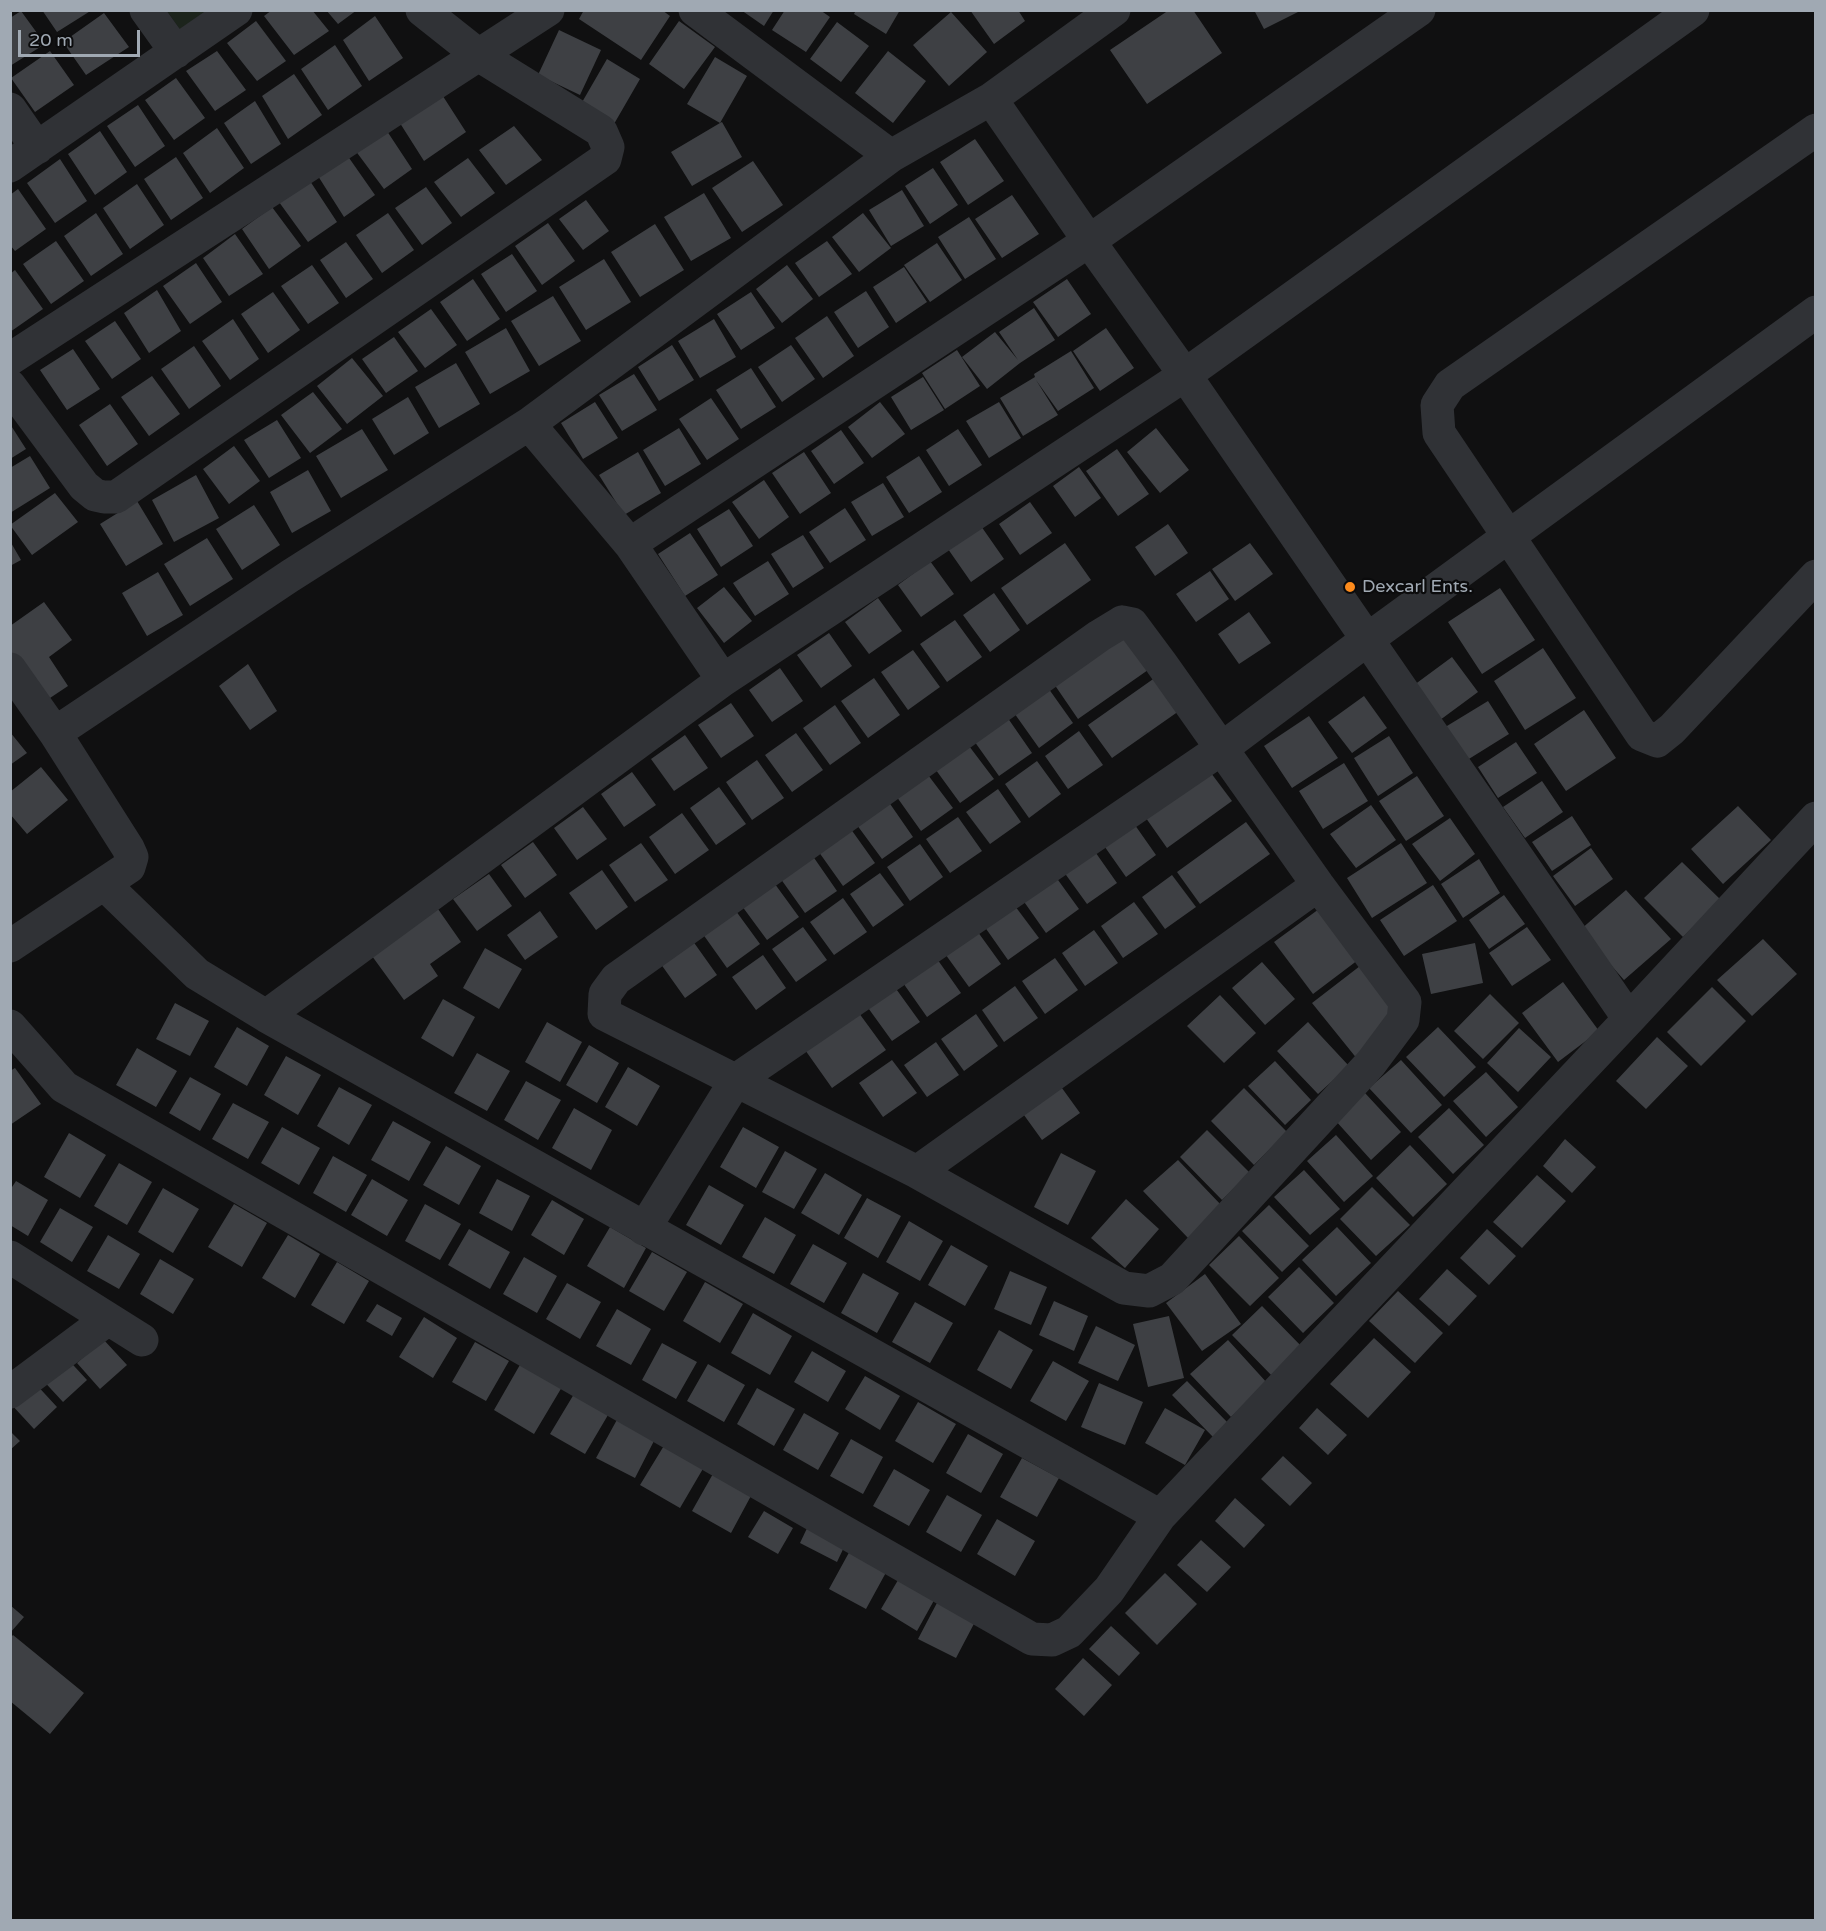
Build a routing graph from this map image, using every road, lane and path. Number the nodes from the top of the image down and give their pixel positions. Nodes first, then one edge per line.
1 (146, 10) edge
2 (237, 10) edge
3 (422, 10) edge
4 (548, 10) edge
5 (694, 10) edge
6 (1114, 10) edge
7 (1419, 10) edge
8 (1693, 10) edge
9 (176, 52) junction
10 (480, 56) junction
11 (991, 99) junction
12 (10, 109) edge
13 (1815, 130) edge
14 (37, 148) junction
15 (891, 156) junction
16 (10, 166) edge
17 (1089, 241) junction
18 (1815, 312) edge
19 (10, 359) edge
20 (1185, 375) junction
21 (10, 386) edge
22 (529, 424) junction
23 (1508, 536) junction
24 (630, 544) junction
25 (1815, 576) edge
26 (1368, 639) junction
27 (10, 669) edge
28 (723, 680) junction
29 (55, 733) junction
30 (1221, 749) junction
31 (1815, 818) edge
32 (105, 884) junction
33 (1318, 885) junction
34 (10, 946) edge
35 (266, 1016) junction
36 (1629, 1019) junction
37 (10, 1026) edge
38 (736, 1080) junction
39 (917, 1172) junction
40 (644, 1228) junction
41 (10, 1257) edge
42 (108, 1318) junction
43 (142, 1340) dead end
44 (10, 1392) edge
45 (1160, 1516) junction

1 - 9 street
2 - 9 street
3 - 10 street
4 - 10 street
5 - 15 street
6 - 11 street
7 - 17 street
8 - 20 street
9 - 14 street
10 - 19 street
10 - 21 street
11 - 15 street
11 - 17 street
12 - 14 street
13 - 23 street
14 - 16 street
15 - 22 street
17 - 20 street
17 - 24 street
18 - 23 street
20 - 26 street
20 - 28 street
22 - 24 street
22 - 29 street
23 - 25 street
23 - 26 street
24 - 28 street
26 - 30 street
26 - 36 street
27 - 29 street
28 - 35 street
29 - 32 street
30 - 33 street
30 - 38 street
30 - 38 street
31 - 36 street
32 - 34 street
32 - 35 street
33 - 39 street
33 - 39 street
35 - 40 street
36 - 45 street
37 - 45 street
38 - 39 street
38 - 40 street
40 - 45 street
41 - 42 street
42 - 43 street
42 - 44 street

